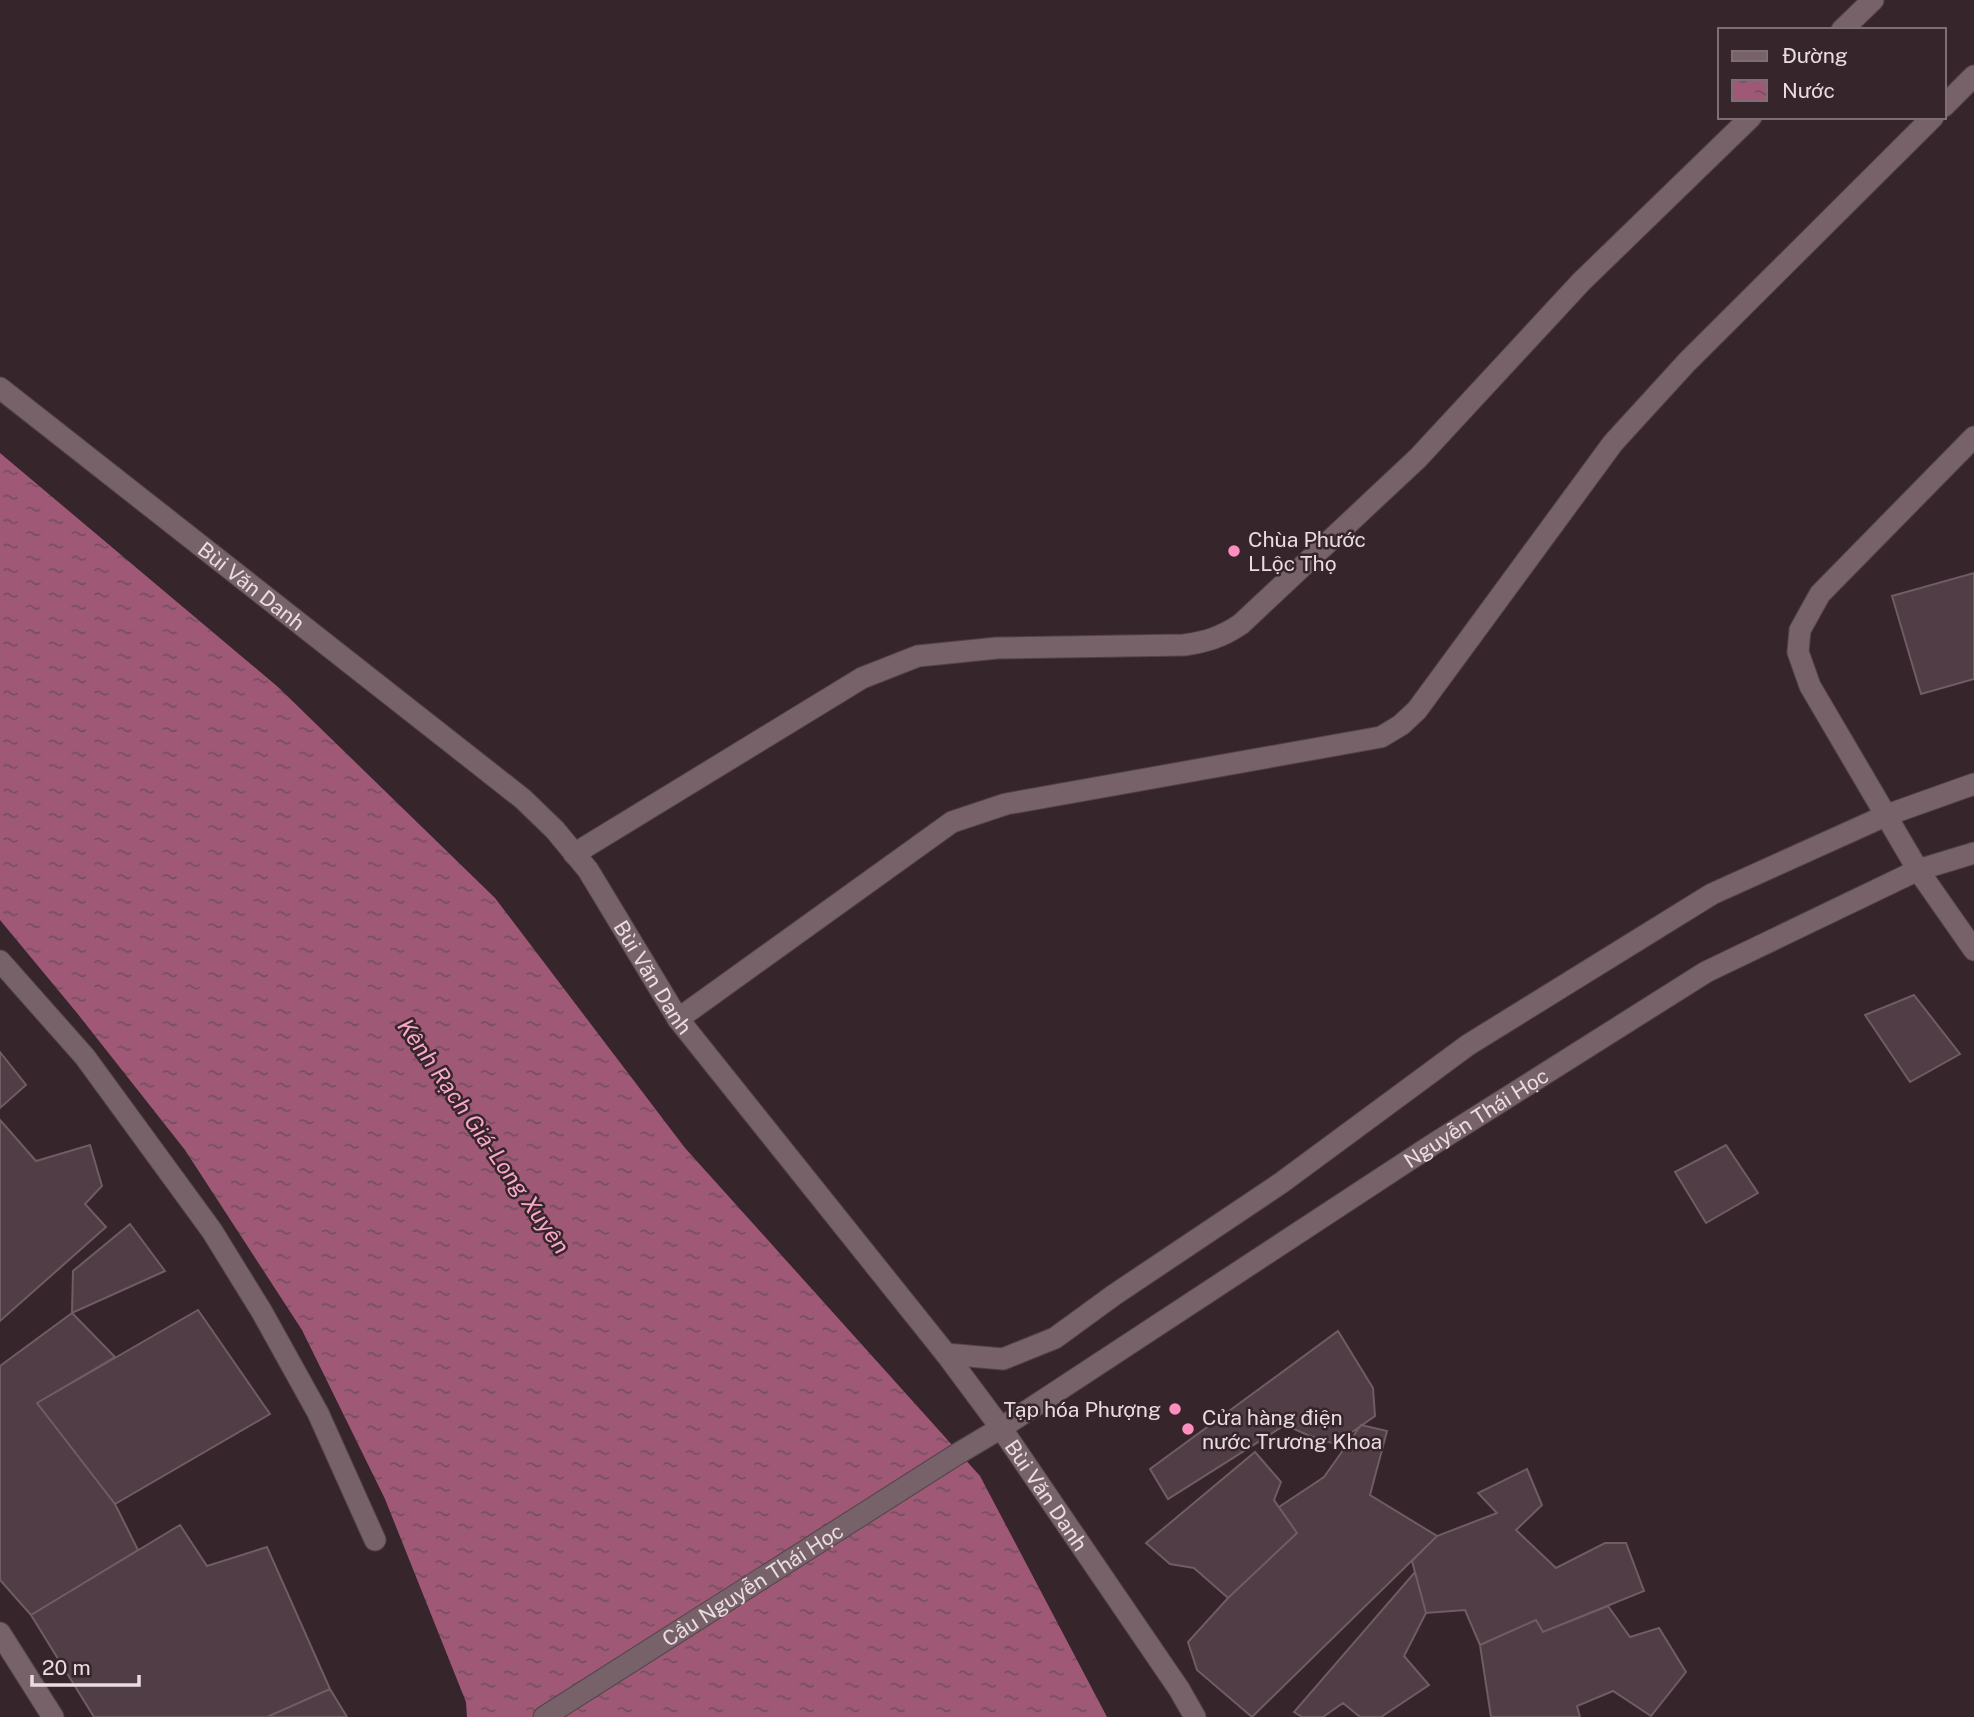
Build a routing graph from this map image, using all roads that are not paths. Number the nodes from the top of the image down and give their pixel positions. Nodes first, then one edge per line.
1 (1872, 0) edge
2 (1844, 28) edge
3 (1974, 76) edge
4 (1946, 104) edge
5 (1749, 119) edge
6 (1931, 119) edge
7 (0, 388) edge
8 (1974, 437) edge
9 (1974, 784) edge
10 (1887, 815) junction
11 (1974, 853) edge
12 (581, 862) junction
13 (1918, 870) junction
14 (1974, 950) edge
15 (0, 961) edge
16 (674, 1013) junction
17 (946, 1354) junction
18 (1001, 1429) junction
19 (959, 1453) joint
20 (375, 1540) dead end
21 (0, 1633) edge
22 (53, 1717) edge
23 (544, 1717) edge
24 (1195, 1717) edge

1 - 2 street
3 - 4 street
5 - 12 street
6 - 16 street
7 - 12 street, Bùi Văn Danh
8 - 10 street
9 - 10 street
10 - 13 street
10 - 17 street
11 - 13 street, Nguyễn Thái Học
12 - 16 street, Bùi Văn Danh
13 - 14 street
13 - 18 street, Nguyễn Thái Học
15 - 20 street
16 - 17 street, Bùi Văn Danh
17 - 18 street, Bùi Văn Danh
18 - 19 street, Nguyễn Thái Học
18 - 24 street, Bùi Văn Danh
19 - 23 street, Cầu Nguyễn Thái Học
21 - 22 street

